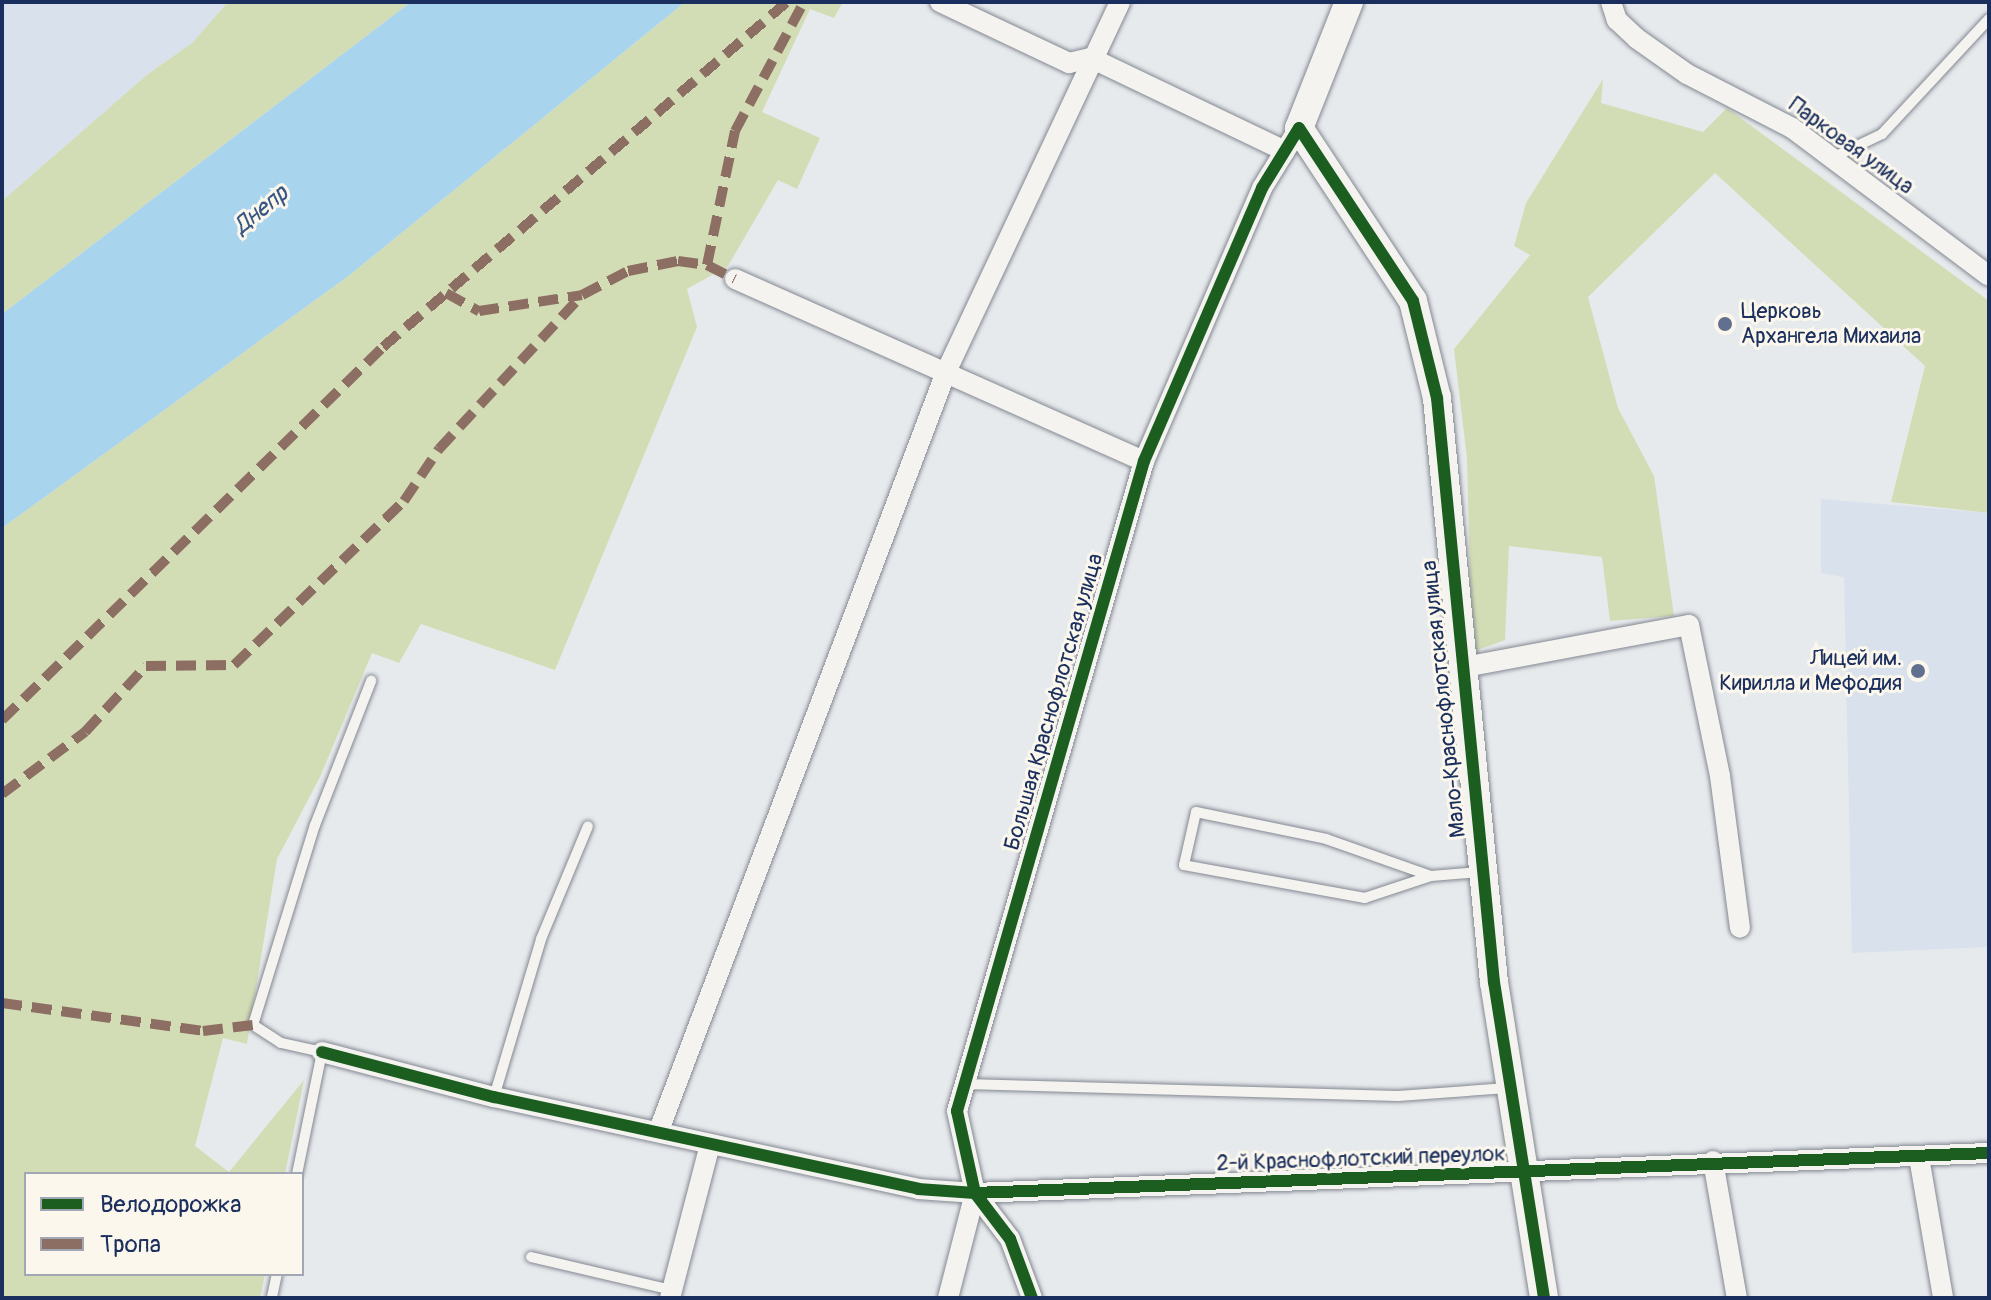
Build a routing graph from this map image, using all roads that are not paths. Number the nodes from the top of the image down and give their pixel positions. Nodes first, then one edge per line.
1 (940, 2) edge
2 (1120, 2) edge
3 (1349, 2) edge
4 (1611, 2) edge
5 (1989, 19) edge
6 (1091, 58) junction
7 (1292, 140) junction
8 (1832, 158) junction
9 (1989, 276) edge
10 (735, 279) dead end
11 (946, 372) junction
12 (1144, 461) junction
13 (1459, 668) junction
14 (371, 681) dead end
15 (588, 826) dead end
16 (1482, 871) junction
17 (1431, 876) junction
18 (1740, 928) dead end
19 (322, 1052) junction
20 (965, 1084) junction
21 (1510, 1088) junction
22 (494, 1097) junction
23 (659, 1130) junction
24 (710, 1144) junction
25 (1989, 1153) edge
26 (1919, 1157) junction
27 (1713, 1161) junction
28 (297, 1172) edge
29 (1523, 1173) junction
30 (975, 1193) junction
31 (531, 1257) dead end
32 (277, 1276) edge
33 (671, 1294) edge
34 (272, 1297) edge
35 (948, 1298) edge
36 (1032, 1298) edge
37 (1544, 1298) edge
38 (1737, 1298) edge
39 (1943, 1298) edge

1 - 6 street
2 - 6 street
3 - 7 street, Большая Краснофлотская улица
4 - 8 street, Парковая улица
5 - 8 lane
6 - 7 street
6 - 11 street
7 - 12 street, Большая Краснофлотская улица
7 - 13 street, Мало-Краснофлотская улица
8 - 9 street, Парковая улица
10 - 11 street
11 - 12 street
11 - 23 street
12 - 20 street, Большая Краснофлотская улица
13 - 16 street, Мало-Краснофлотская улица
13 - 18 street, Мало-Краснофлотская улица
14 - 19 lane
15 - 22 lane
16 - 17 lane
16 - 21 street, Мало-Краснофлотская улица
17 - 17 lane
19 - 22 street, 2-й Краснофлотский переулок
19 - 28 lane
20 - 21 lane
20 - 30 street, Большая Краснофлотская улица
21 - 29 street, Мало-Краснофлотская улица
22 - 23 street, 2-й Краснофлотский переулок
23 - 24 street, 2-й Краснофлотский переулок
24 - 30 street, 2-й Краснофлотский переулок
24 - 33 street
25 - 26 street, 2-й Краснофлотский переулок
26 - 27 street, 2-й Краснофлотский переулок
26 - 39 street
27 - 29 street, 2-й Краснофлотский переулок
27 - 38 street
29 - 30 street, 2-й Краснофлотский переулок
29 - 37 street, Мало-Краснофлотская улица
30 - 35 street
30 - 36 street, Большая Краснофлотская улица
31 - 33 lane
32 - 34 lane

